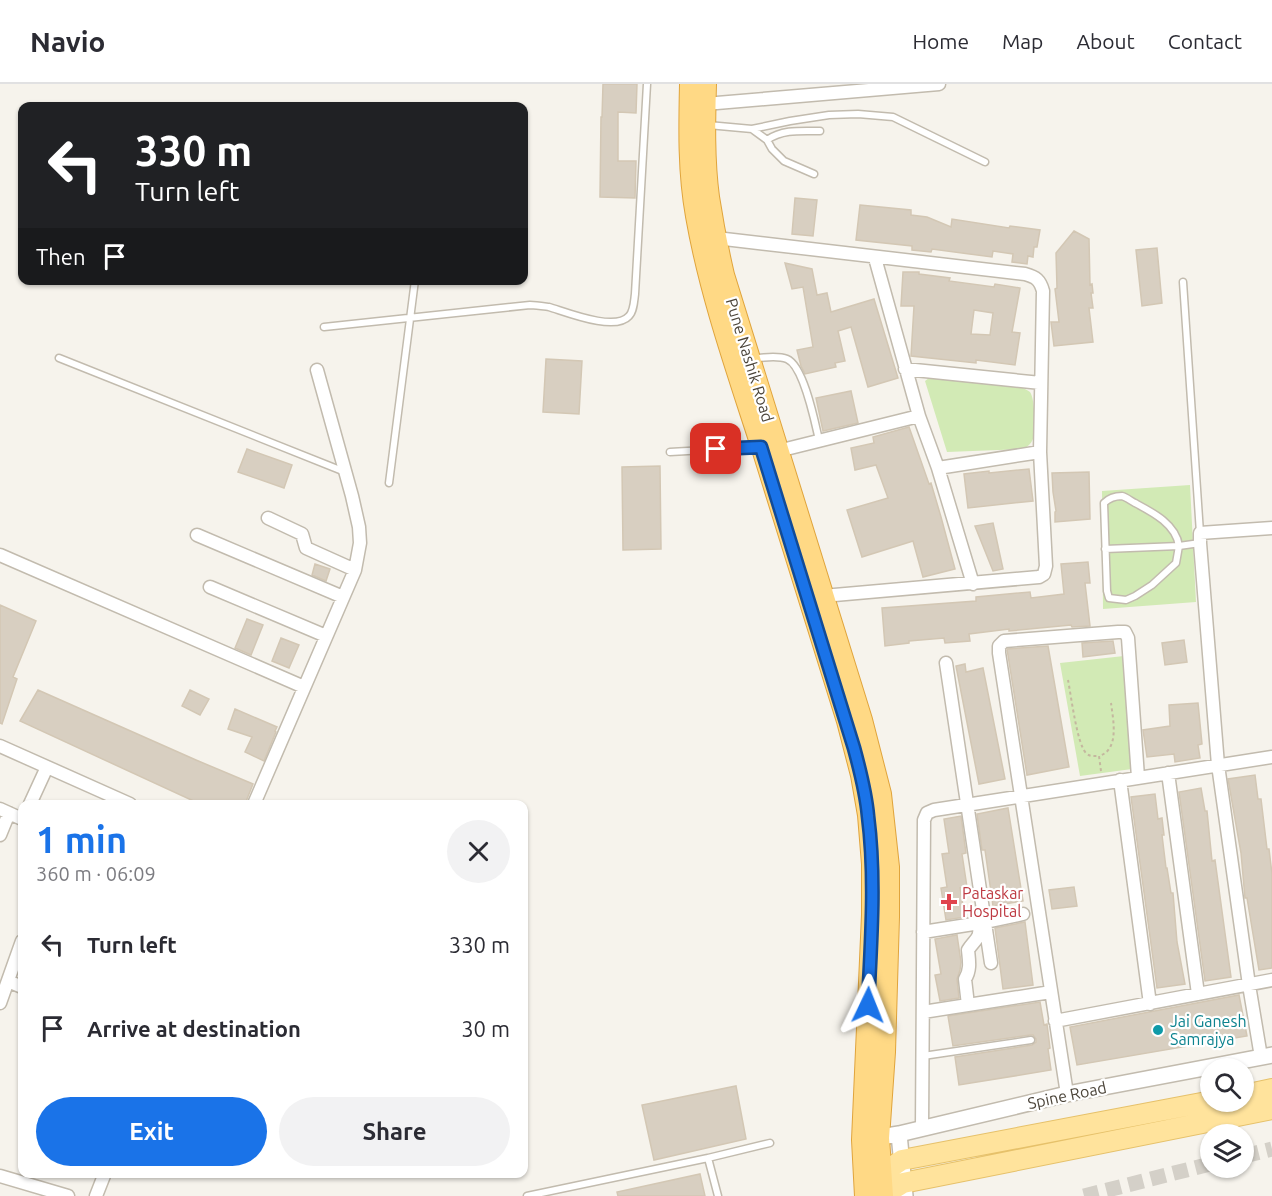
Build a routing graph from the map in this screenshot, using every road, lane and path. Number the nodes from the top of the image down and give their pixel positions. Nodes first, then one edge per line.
1 (647, 84) edge
2 (690, 84) edge
3 (939, 84) edge
4 (706, 94) edge
5 (705, 124) junction
6 (752, 129) junction
7 (820, 131) dead end
8 (767, 140) junction
9 (985, 162) dead end
10 (814, 174) dead end
11 (716, 238) junction
12 (875, 258) junction
13 (1183, 282) dead end
14 (414, 285) edge
15 (410, 317) junction
16 (324, 327) dead end
17 (59, 358) dead end
18 (749, 358) junction
19 (905, 369) junction
20 (317, 370) dead end
21 (1041, 383) junction
22 (919, 416) junction
23 (819, 440) junction
24 (770, 449) junction
25 (670, 452) dead end
26 (1040, 452) junction
27 (938, 468) junction
28 (345, 473) junction
29 (389, 483) dead end
30 (268, 518) dead end
31 (1272, 528) edge
32 (197, 535) dead end
33 (1200, 538) junction
34 (1179, 546) junction
35 (1106, 549) junction
36 (0, 555) edge
37 (355, 570) junction
38 (973, 584) junction
39 (210, 587) dead end
40 (823, 596) junction
41 (343, 597) junction
42 (326, 636) junction
43 (946, 663) dead end
44 (1068, 680) dead end
45 (304, 687) junction
46 (1111, 703) dead end
47 (0, 746) edge
48 (1100, 756) junction
49 (1272, 759) edge
50 (1218, 765) junction
51 (46, 766) junction
52 (1168, 773) junction
53 (1138, 777) junction
54 (1120, 780) junction
55 (1102, 783) junction
56 (1021, 796) junction
57 (32, 800) edge
58 (121, 800) edge
59 (256, 800) edge
60 (968, 804) junction
61 (4, 811) edge
62 (18, 817) edge
63 (0, 835) edge
64 (1023, 914) dead end
65 (982, 922) junction
66 (923, 932) junction
67 (18, 952) edge
68 (991, 963) dead end
69 (1272, 980) edge
70 (8, 981) junction
71 (18, 985) edge
72 (1249, 985) junction
73 (1051, 992) junction
74 (1198, 994) junction
75 (0, 1003) edge
76 (1150, 1004) junction
77 (968, 1005) junction
78 (923, 1012) junction
79 (1055, 1021) junction
80 (1031, 1040) dead end
81 (923, 1056) junction
82 (1266, 1056) edge
83 (1272, 1089) edge
84 (1254, 1093) edge
85 (1067, 1094) junction
86 (1200, 1103) edge
87 (1272, 1109) edge
88 (922, 1128) junction
89 (880, 1137) junction
90 (770, 1143) dead end
91 (708, 1158) junction
92 (902, 1160) junction
93 (881, 1174) junction
94 (0, 1176) edge
95 (103, 1178) edge
96 (904, 1190) edge
97 (872, 1195) edge
98 (68, 1196) edge
99 (96, 1196) edge
100 (527, 1196) edge
101 (718, 1196) edge

1 - 15 lane
2 - 24 highway, Pune Nashik Road
3 - 4 street
4 - 5 highway, Pune Nashik Road
5 - 6 lane
5 - 11 highway, Pune Nashik Road
6 - 8 lane
6 - 9 lane
7 - 8 lane
8 - 10 lane
11 - 12 street
11 - 18 highway, Pune Nashik Road
12 - 19 street
12 - 21 street
13 - 33 lane
14 - 15 lane
15 - 16 lane
15 - 29 lane
17 - 28 lane
18 - 23 lane
18 - 24 highway, Pune Nashik Road
19 - 21 street
19 - 22 street
20 - 28 street
21 - 26 street
22 - 23 street
22 - 27 street
23 - 24 street
24 - 25 lane
24 - 40 highway, Pune Nashik Road
24 - 89 highway, Pune Nashik Road
26 - 27 street
26 - 38 street
27 - 38 street
28 - 37 street
30 - 37 street
31 - 33 street
32 - 41 street
33 - 34 lane
33 - 50 street
34 - 35 lane
34 - 35 lane
34 - 35 lane
36 - 45 street
37 - 41 street
38 - 40 street
39 - 42 street
40 - 89 highway, Pune Nashik Road
41 - 42 street
42 - 45 street
43 - 60 street
44 - 48 path
45 - 59 street
46 - 48 path
47 - 51 street
48 - 55 path
49 - 50 street
50 - 52 street
50 - 72 street
51 - 57 street
51 - 58 street
52 - 53 street
52 - 74 street
53 - 54 street
53 - 56 street
54 - 55 street
54 - 76 street
55 - 56 street
56 - 60 street
56 - 73 street
60 - 65 street
60 - 66 street
61 - 62 street
61 - 63 street
64 - 65 street
65 - 66 street
65 - 68 street
65 - 77 street
66 - 78 street
67 - 70 street
69 - 72 street
70 - 71 street
70 - 75 street
72 - 74 street
72 - 82 street
73 - 77 street
73 - 79 street
74 - 76 street
76 - 79 street
77 - 78 street
78 - 81 street
79 - 85 street
80 - 81 lane
81 - 88 street
82 - 85 street, Spine Road
83 - 84 main road
85 - 88 street, Spine Road
86 - 92 main road, Spine Road
87 - 96 main road
88 - 89 street, Spine Road
89 - 92 street
89 - 93 highway, Pune Nashik Road
89 - 97 highway, Pune Nashik Road
90 - 91 lane
91 - 100 lane
91 - 101 lane
92 - 93 main road, Spine Road
92 - 96 street
93 - 97 highway, Pune Nashik Road
94 - 98 street
95 - 99 street
96 - 97 main road

